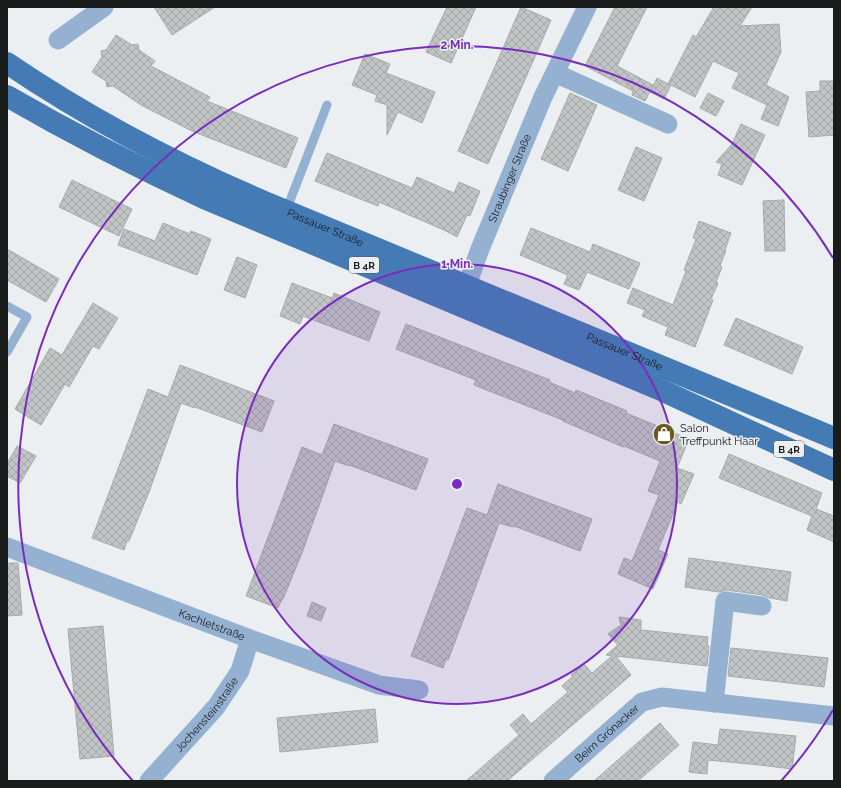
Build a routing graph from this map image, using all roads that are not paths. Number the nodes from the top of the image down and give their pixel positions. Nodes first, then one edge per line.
1 (104, 7) edge
2 (587, 7) edge
3 (58, 40) dead end
4 (7, 63) edge
5 (554, 73) junction
6 (7, 96) edge
7 (327, 105) dead end
8 (668, 124) dead end
9 (286, 211) junction
10 (467, 285) junction
11 (7, 306) edge
12 (7, 352) edge
13 (834, 438) edge
14 (834, 470) edge
15 (7, 547) edge
16 (762, 606) dead end
17 (250, 639) junction
18 (420, 690) dead end
19 (714, 703) junction
20 (834, 716) edge
21 (149, 781) edge
22 (553, 781) edge

1 - 3 street
2 - 5 street, Straubinger Straße
4 - 9 main road, Passauer Straße / B 4R
5 - 8 street
5 - 10 street, Straubinger Straße
6 - 14 main road, Passauer Straße / B 4R
7 - 9 lane
9 - 10 main road, Passauer Straße / B 4R
10 - 13 main road, Passauer Straße / B 4R
11 - 12 lane
15 - 17 street, Kachletstraße
16 - 19 street
17 - 18 street, Kachletstraße
17 - 21 street, Jochensteinstraße
19 - 20 street, Beim Grönacker
19 - 22 street, Beim Grönacker

